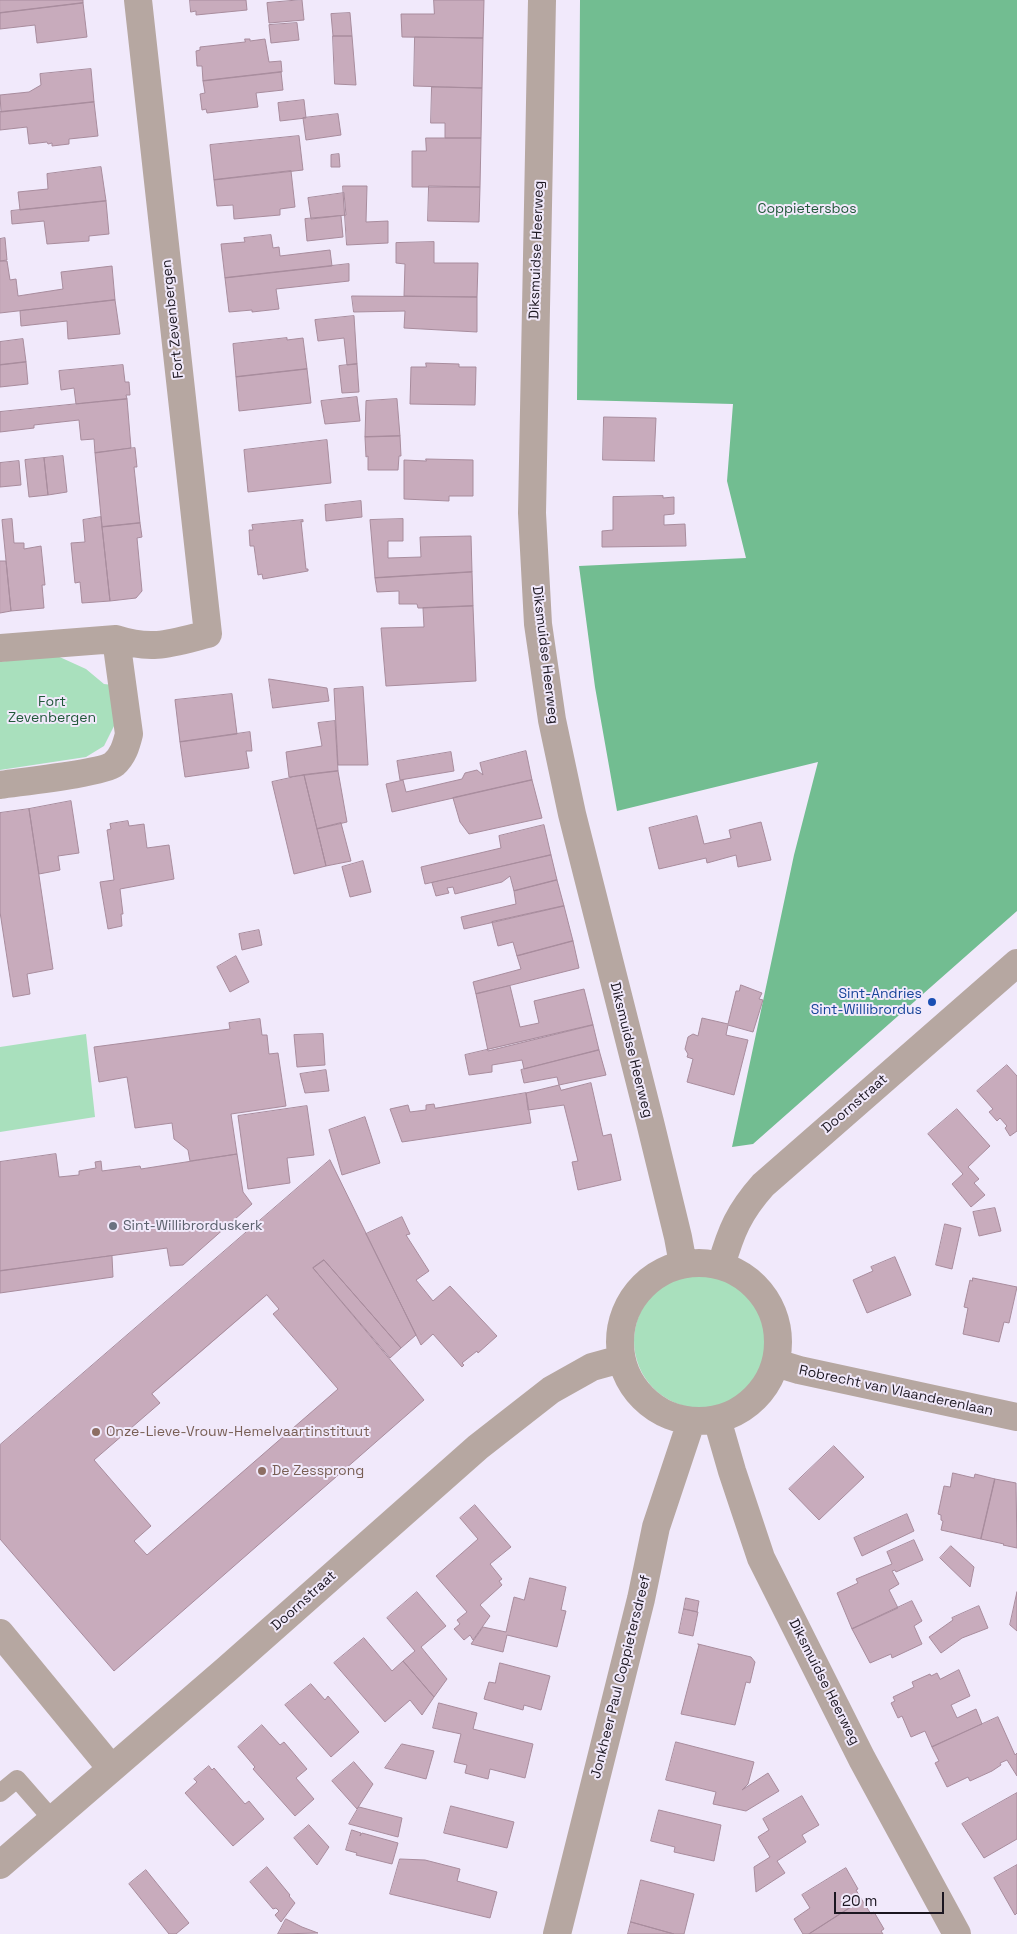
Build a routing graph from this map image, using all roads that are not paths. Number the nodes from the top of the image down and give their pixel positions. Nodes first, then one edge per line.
1 (138, 0) edge
2 (542, 0) edge
3 (116, 639) junction
4 (0, 648) edge
5 (0, 785) edge
6 (1017, 963) edge
7 (683, 1264) junction
8 (721, 1266) junction
9 (621, 1360) junction
10 (776, 1363) junction
11 (1017, 1417) edge
12 (704, 1420) junction
13 (0, 1633) edge
14 (111, 1768) junction
15 (0, 1793) edge
16 (52, 1819) junction
17 (0, 1865) edge
18 (558, 1934) edge
19 (957, 1934) edge

1 - 3 street, Fort Zevenbergen
2 - 7 street, Diksmuidse Heerweg
3 - 4 street, Fort Zevenbergen
3 - 5 street
6 - 8 street, Doornstraat
7 - 8 street
7 - 9 street
8 - 10 street
9 - 12 street
9 - 14 street, Doornstraat
10 - 11 street, Robrecht van Vlaanderenlaan
10 - 12 street
12 - 18 street, Jonkheer Paul Coppietersdreef
12 - 19 street, Diksmuidse Heerweg
13 - 14 street
14 - 16 street, Doornstraat
15 - 16 lane
16 - 17 street, Doornstraat

